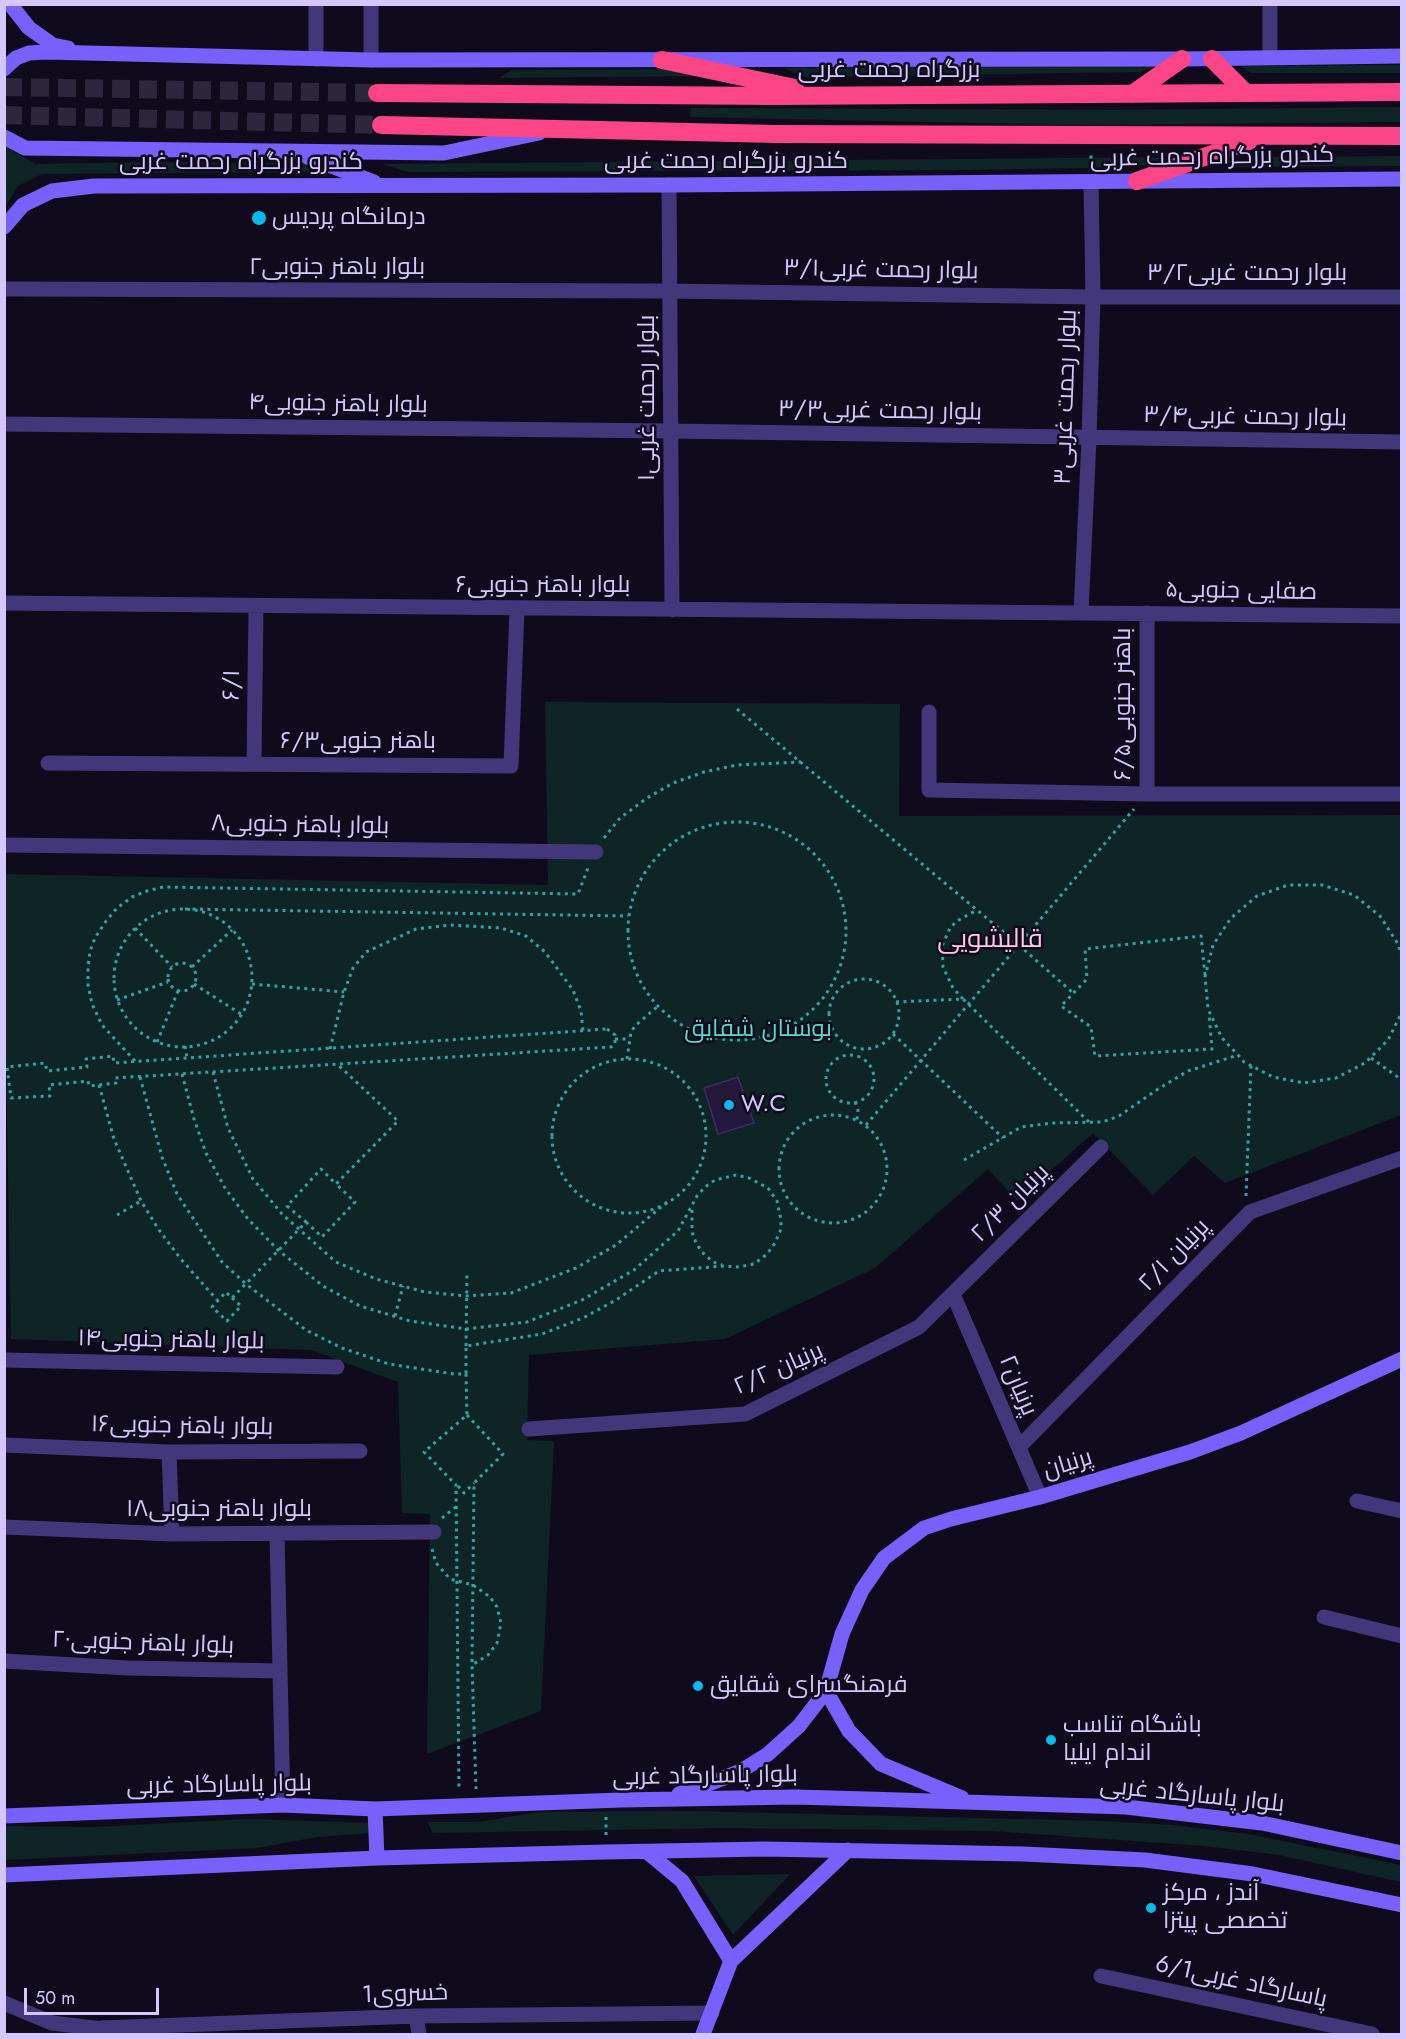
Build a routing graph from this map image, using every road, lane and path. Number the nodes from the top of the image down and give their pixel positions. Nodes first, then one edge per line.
1 (10, 4) edge
2 (316, 4) edge
3 (371, 4) edge
4 (1270, 4) edge
5 (85, 52) junction
6 (1401, 56) edge
7 (1270, 57) junction
8 (1212, 58) junction
9 (1182, 59) junction
10 (316, 60) junction
11 (371, 60) junction
12 (662, 60) junction
13 (4, 69) edge
14 (1401, 92) edge
15 (378, 93) tunnel mouth
16 (1246, 93) junction
17 (1132, 94) junction
18 (829, 95) junction
19 (381, 125) tunnel mouth
20 (562, 128) junction
21 (4, 135) edge
22 (1401, 136) edge
23 (1260, 137) junction
24 (295, 153) junction
25 (1401, 179) edge
26 (1137, 181) junction
27 (1091, 182) junction
28 (669, 185) junction
29 (385, 186) junction
30 (4, 227) edge
31 (4, 289) edge
32 (669, 291) junction
33 (1093, 297) junction
34 (1401, 297) edge
35 (4, 424) edge
36 (670, 431) junction
37 (1089, 439) junction
38 (1401, 442) edge
39 (4, 603) edge
40 (256, 606) junction
41 (517, 609) junction
42 (672, 610) junction
43 (1081, 613) junction
44 (1147, 613) junction
45 (1401, 616) edge
46 (737, 709) dead end
47 (929, 712) dead end
48 (801, 762) junction
49 (48, 763) dead end
50 (254, 764) junction
51 (1147, 794) junction
52 (1401, 794) edge
53 (4, 845) edge
54 (596, 852) junction
55 (185, 909) junction
56 (978, 910) junction
57 (628, 916) junction
58 (135, 928) junction
59 (232, 930) junction
60 (1020, 946) junction
61 (1401, 957) edge
62 (172, 967) junction
63 (192, 967) junction
64 (1205, 977) junction
65 (833, 980) junction
66 (168, 982) junction
67 (194, 984) junction
68 (252, 984) junction
69 (841, 988) junction
70 (178, 991) junction
71 (344, 992) junction
72 (1073, 993) junction
73 (963, 999) junction
74 (117, 1000) junction
75 (897, 1002) junction
76 (969, 1005) junction
77 (658, 1006) junction
78 (1208, 1009) junction
79 (1401, 1012) edge
80 (241, 1014) junction
81 (583, 1031) junction
82 (892, 1034) junction
83 (615, 1039) junction
84 (629, 1039) junction
85 (157, 1042) junction
86 (185, 1046) junction
87 (857, 1048) junction
88 (330, 1049) junction
89 (1238, 1055) junction
90 (856, 1056) junction
91 (186, 1058) junction
92 (1371, 1058) junction
93 (627, 1059) junction
94 (136, 1062) junction
95 (921, 1062) junction
96 (337, 1064) junction
97 (1251, 1066) junction
98 (213, 1072) junction
99 (182, 1074) junction
100 (140, 1077) junction
101 (1401, 1080) edge
102 (7, 1083) edge
103 (99, 1085) junction
104 (855, 1102) junction
105 (857, 1120) junction
106 (1090, 1123) junction
107 (866, 1125) junction
108 (1003, 1138) junction
109 (1101, 1147) dead end
110 (1401, 1158) edge
111 (964, 1160) dead end
112 (336, 1184) junction
113 (786, 1197) junction
114 (777, 1201) junction
115 (141, 1202) junction
116 (667, 1202) junction
117 (692, 1209) junction
118 (117, 1215) dead end
119 (1245, 1216) junction
120 (306, 1222) junction
121 (299, 1229) junction
122 (278, 1251) junction
123 (724, 1266) junction
124 (467, 1272) dead end
125 (246, 1284) junction
126 (403, 1286) junction
127 (952, 1294) junction
128 (466, 1296) junction
129 (232, 1298) junction
130 (218, 1301) junction
131 (395, 1316) junction
132 (466, 1329) junction
133 (466, 1346) junction
134 (1401, 1359) edge
135 (4, 1360) edge
136 (337, 1367) dead end
137 (466, 1374) junction
138 (467, 1415) junction
139 (529, 1429) dead end
140 (4, 1445) edge
141 (1019, 1447) junction
142 (360, 1451) dead end
143 (169, 1452) junction
144 (474, 1483) junction
145 (456, 1485) junction
146 (1040, 1497) junction
147 (1357, 1501) dead end
148 (457, 1506) junction
149 (1401, 1511) edge
150 (4, 1527) edge
151 (434, 1532) junction
152 (172, 1534) junction
153 (278, 1534) junction
154 (457, 1581) junction
155 (473, 1585) junction
156 (1324, 1617) dead end
157 (1401, 1636) edge
158 (4, 1661) edge
159 (472, 1665) junction
160 (280, 1671) junction
161 (826, 1691) junction
162 (663, 1799) junction
163 (606, 1800) junction
164 (971, 1802) junction
165 (283, 1805) junction
166 (476, 1805) junction
167 (460, 1806) junction
168 (375, 1809) junction
169 (4, 1816) edge
170 (848, 1850) junction
171 (606, 1852) junction
172 (648, 1852) junction
173 (1401, 1853) edge
174 (378, 1858) junction
175 (4, 1875) edge
176 (1401, 1905) edge
177 (731, 1962) junction
178 (1101, 1976) dead end
179 (4, 2003) edge
180 (712, 2013) junction
181 (416, 2016) junction
182 (100, 2028) junction
183 (138, 2034) edge
184 (419, 2034) edge
185 (704, 2034) edge
186 (1372, 2034) edge

1 - 5 main road
2 - 10 street
3 - 11 street
4 - 7 street
5 - 10 main road
5 - 13 main road
6 - 7 main road
7 - 8 main road
8 - 9 main road
8 - 16 highway
9 - 12 main road
9 - 17 highway
10 - 11 main road
11 - 12 main road
12 - 18 highway
14 - 16 highway, بزرگراه رحمت غربی
15 - 18 highway, بزرگراه رحمت غربی
16 - 17 highway, بزرگراه رحمت غربی
17 - 18 highway, بزرگراه رحمت غربی
19 - 20 highway
20 - 23 highway
20 - 24 main road
21 - 24 main road
22 - 23 highway
23 - 26 highway
24 - 29 main road
25 - 26 main road, کندرو بزرگراه رحمت غربی
26 - 27 main road, کندرو بزرگراه رحمت غربی
27 - 28 main road, کندرو بزرگراه رحمت غربی
27 - 33 street, بلوار رحمت غربی۳
28 - 29 main road, کندرو بزرگراه رحمت غربی
28 - 32 street, بلوار رحمت غربی۱
29 - 30 main road, کندرو بزرگراه رحمت غربی
31 - 32 street, بلوار باهنر جنوبی۲
32 - 33 street, بلوار رحمت غربی۳/۱
32 - 36 street, بلوار رحمت غربی۱
33 - 34 street, بلوار رحمت غربی۳/۲
33 - 37 street, بلوار رحمت غربی۳
35 - 36 street, بلوار باهنر جنوبی۴
36 - 37 street, بلوار رحمت غربی۳/۳
36 - 42 street, بلوار رحمت غربی۱
37 - 38 street, بلوار رحمت غربی۳/۴
37 - 43 street, بلوار رحمت غربی۳
39 - 40 street, بلوار باهنر جنوبی۶
40 - 41 street, بلوار باهنر جنوبی۶
40 - 50 street, ۶/۱
41 - 42 street, بلوار باهنر جنوبی۶
41 - 50 street, ۶/۳باهنر جنوبی
42 - 43 street, بلوار باهنر جنوبی۶
43 - 44 street, صفایی جنوبی۵
44 - 45 street, صفایی جنوبی۵
44 - 51 street, باهنر جنوبی۶/۵
46 - 48 path
47 - 51 street
48 - 54 path
48 - 56 path
49 - 50 street, ۶/۳باهنر جنوبی
51 - 52 street
51 - 60 path
53 - 54 street, ۸بلوار باهنر جنوبی
54 - 94 path
55 - 57 path
55 - 58 path
55 - 59 path
56 - 60 path
56 - 73 path
57 - 65 path
57 - 77 path
58 - 62 path
58 - 74 path
59 - 63 path
59 - 68 path
60 - 72 path
60 - 76 path
61 - 64 path
62 - 63 path
62 - 66 path
63 - 67 path
64 - 72 path
64 - 78 path
65 - 69 path
65 - 77 path
66 - 70 path
66 - 74 path
67 - 70 path
67 - 80 path
68 - 71 path
68 - 80 path
69 - 75 path
69 - 87 path
70 - 85 path
71 - 81 path
71 - 88 path
72 - 78 path
73 - 75 path
73 - 76 path
74 - 85 path
75 - 82 path
76 - 95 path
76 - 106 path
77 - 84 path
78 - 89 path
79 - 92 path
80 - 86 path
81 - 83 path
81 - 88 path
82 - 87 path
82 - 95 path
83 - 84 path
83 - 96 path
84 - 93 path
85 - 86 path
86 - 91 path
87 - 90 path
88 - 91 path
89 - 97 path
89 - 106 path
90 - 104 path
90 - 104 path
91 - 94 path
92 - 97 path
92 - 101 path
93 - 116 path
93 - 116 path
94 - 102 path
95 - 107 path
95 - 108 path
96 - 98 path
96 - 112 path
97 - 119 path
98 - 99 path
98 - 121 path
99 - 100 path
99 - 122 path
100 - 103 path
100 - 125 path
102 - 103 path
103 - 115 path
104 - 105 path
105 - 107 path
105 - 113 path
106 - 108 path
107 - 113 path
108 - 111 path
109 - 127 street, پرنیان ۲/۳
110 - 119 street, پرنیان ۲/۱
112 - 120 path
112 - 120 path
113 - 114 path
114 - 117 path
114 - 123 path
115 - 118 path
115 - 130 path
116 - 128 path
117 - 123 path
117 - 132 path
119 - 141 street, پرنیان ۲/۱
120 - 121 path
121 - 122 path
121 - 126 path
122 - 125 path
122 - 131 path
123 - 133 path
124 - 128 path
125 - 129 path
125 - 137 path
126 - 128 path
126 - 131 path
127 - 139 street, پرنیان ۲/۲
127 - 141 street, پرنیان۲
128 - 132 path
129 - 130 path
129 - 130 path
131 - 132 path
132 - 133 path
133 - 137 path
134 - 146 main road, پرنیان
135 - 136 street, بلوار باهنر جنوبی۱۴
137 - 138 path
138 - 144 path
138 - 145 path
140 - 143 street, بلوار باهنر جنوبی۱۶
141 - 146 street, پرنیان۲
142 - 143 street, بلوار باهنر جنوبی۱۶
143 - 152 street
144 - 145 path
144 - 155 path
145 - 148 path
146 - 161 main road, پرنیان
147 - 149 street
148 - 151 path
148 - 154 path
150 - 152 street, ۱۸بلوار باهنر جنوبی
151 - 153 street, ۱۸بلوار باهنر جنوبی
151 - 154 path
152 - 153 street, ۱۸بلوار باهنر جنوبی
153 - 160 street
154 - 155 path
154 - 167 path
155 - 159 path
155 - 159 path
156 - 157 street
158 - 160 street, بلوار باهنر جنوبی۲۰
159 - 166 path
160 - 165 street
161 - 162 main road
161 - 164 main road
162 - 163 main road, بلوار پاسارگاد غربی
162 - 164 main road, بلوار پاسارگاد غربی
163 - 166 main road, بلوار پاسارگاد غربی
163 - 171 path
164 - 173 main road, بلوار پاسارگاد غربی
165 - 168 main road, بلوار پاسارگاد غربی
165 - 169 main road, بلوار پاسارگاد غربی
166 - 167 main road, بلوار پاسارگاد غربی
167 - 168 main road, بلوار پاسارگاد غربی
168 - 174 main road
170 - 172 main road
170 - 176 main road
170 - 177 main road
171 - 172 main road
171 - 174 main road
172 - 177 main road
174 - 175 main road
177 - 180 main road
178 - 186 street, پاسارگاد غربی6/1
179 - 182 street
180 - 181 street, خسروى1
180 - 185 main road
181 - 182 street, خسروى1
181 - 184 street
182 - 183 street

